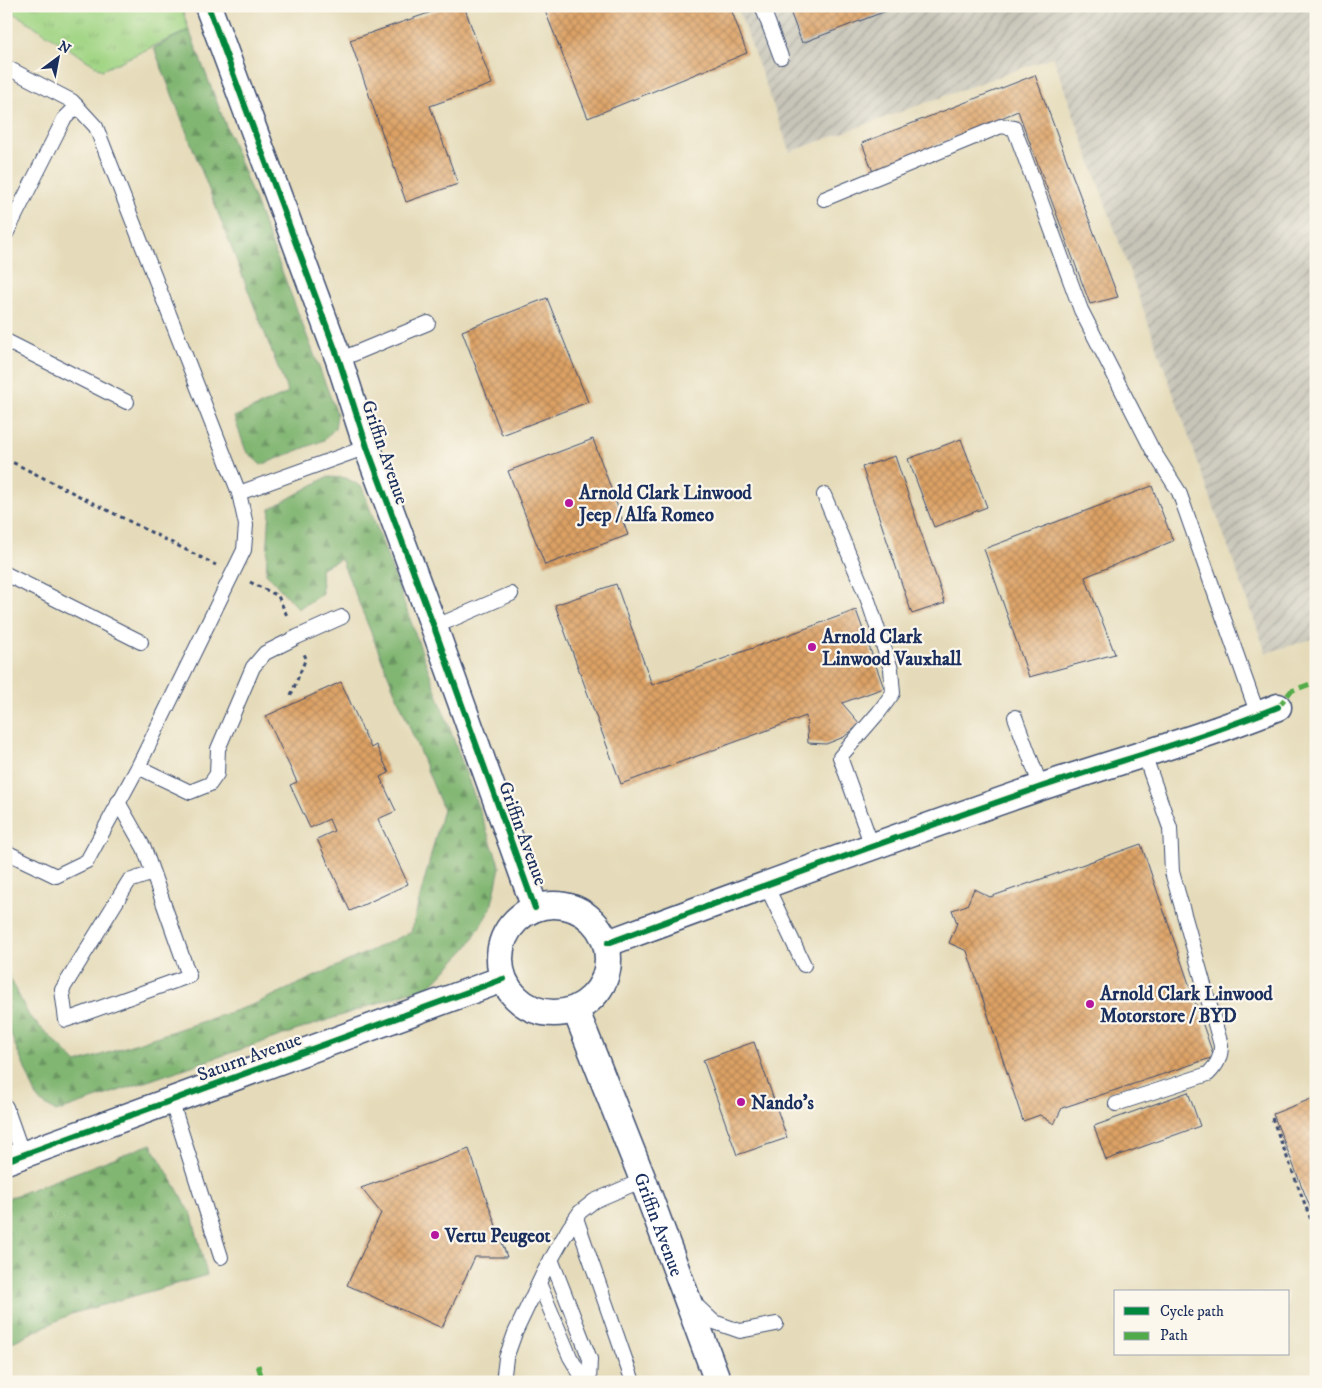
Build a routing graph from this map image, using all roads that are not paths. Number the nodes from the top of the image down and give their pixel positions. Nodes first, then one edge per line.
1 (208, 6) edge
2 (762, 6) edge
3 (781, 57) dead end
4 (6, 67) edge
5 (77, 106) junction
6 (824, 199) dead end
7 (6, 234) edge
8 (428, 323) dead end
9 (6, 341) edge
10 (339, 360) junction
11 (127, 402) dead end
12 (367, 447) junction
13 (239, 493) junction
14 (824, 495) dead end
15 (6, 574) edge
16 (511, 594) dead end
17 (342, 618) dead end
18 (434, 627) junction
19 (141, 642) dead end
20 (1268, 711) joint
21 (1016, 717) dead end
22 (1144, 754) junction
23 (138, 766) junction
24 (1041, 787) junction
25 (118, 802) junction
26 (872, 846) junction
27 (6, 852) edge
28 (153, 873) junction
29 (766, 885) junction
30 (535, 908) junction
31 (608, 943) junction
32 (804, 965) dead end
33 (503, 980) junction
34 (576, 1011) junction
35 (172, 1100) junction
36 (1116, 1104) dead end
37 (6, 1107) edge
38 (15, 1158) edge
39 (643, 1180) junction
40 (576, 1218) junction
41 (220, 1257) dead end
42 (551, 1259) junction
43 (538, 1282) junction
44 (687, 1297) junction
45 (776, 1324) dead end
46 (503, 1382) edge
47 (587, 1382) edge
48 (633, 1382) edge
49 (718, 1382) edge

1 - 10 street, Griffin Avenue
2 - 3 lane
4 - 5 lane
5 - 7 lane
5 - 13 lane
6 - 20 lane
8 - 10 lane
9 - 11 lane
10 - 12 street, Griffin Avenue
12 - 13 lane
12 - 18 street, Griffin Avenue
13 - 23 lane
14 - 26 lane
15 - 19 lane
16 - 18 lane
17 - 23 lane
18 - 30 street, Griffin Avenue
20 - 22 street
21 - 24 lane
22 - 24 street
22 - 36 lane
23 - 25 lane
24 - 26 street
25 - 27 lane
25 - 28 lane
26 - 29 street
28 - 28 lane
29 - 31 street
29 - 32 lane
30 - 31 street
30 - 33 street
31 - 34 street
33 - 34 street
33 - 35 street, Saturn Avenue
34 - 39 street, Griffin Avenue
35 - 38 street, Saturn Avenue
35 - 41 lane
37 - 38 lane
39 - 40 lane
39 - 44 street, Griffin Avenue
40 - 42 lane
40 - 48 lane
42 - 43 lane
42 - 47 lane
43 - 46 lane
43 - 47 lane
44 - 45 lane
44 - 49 street, Griffin Avenue

